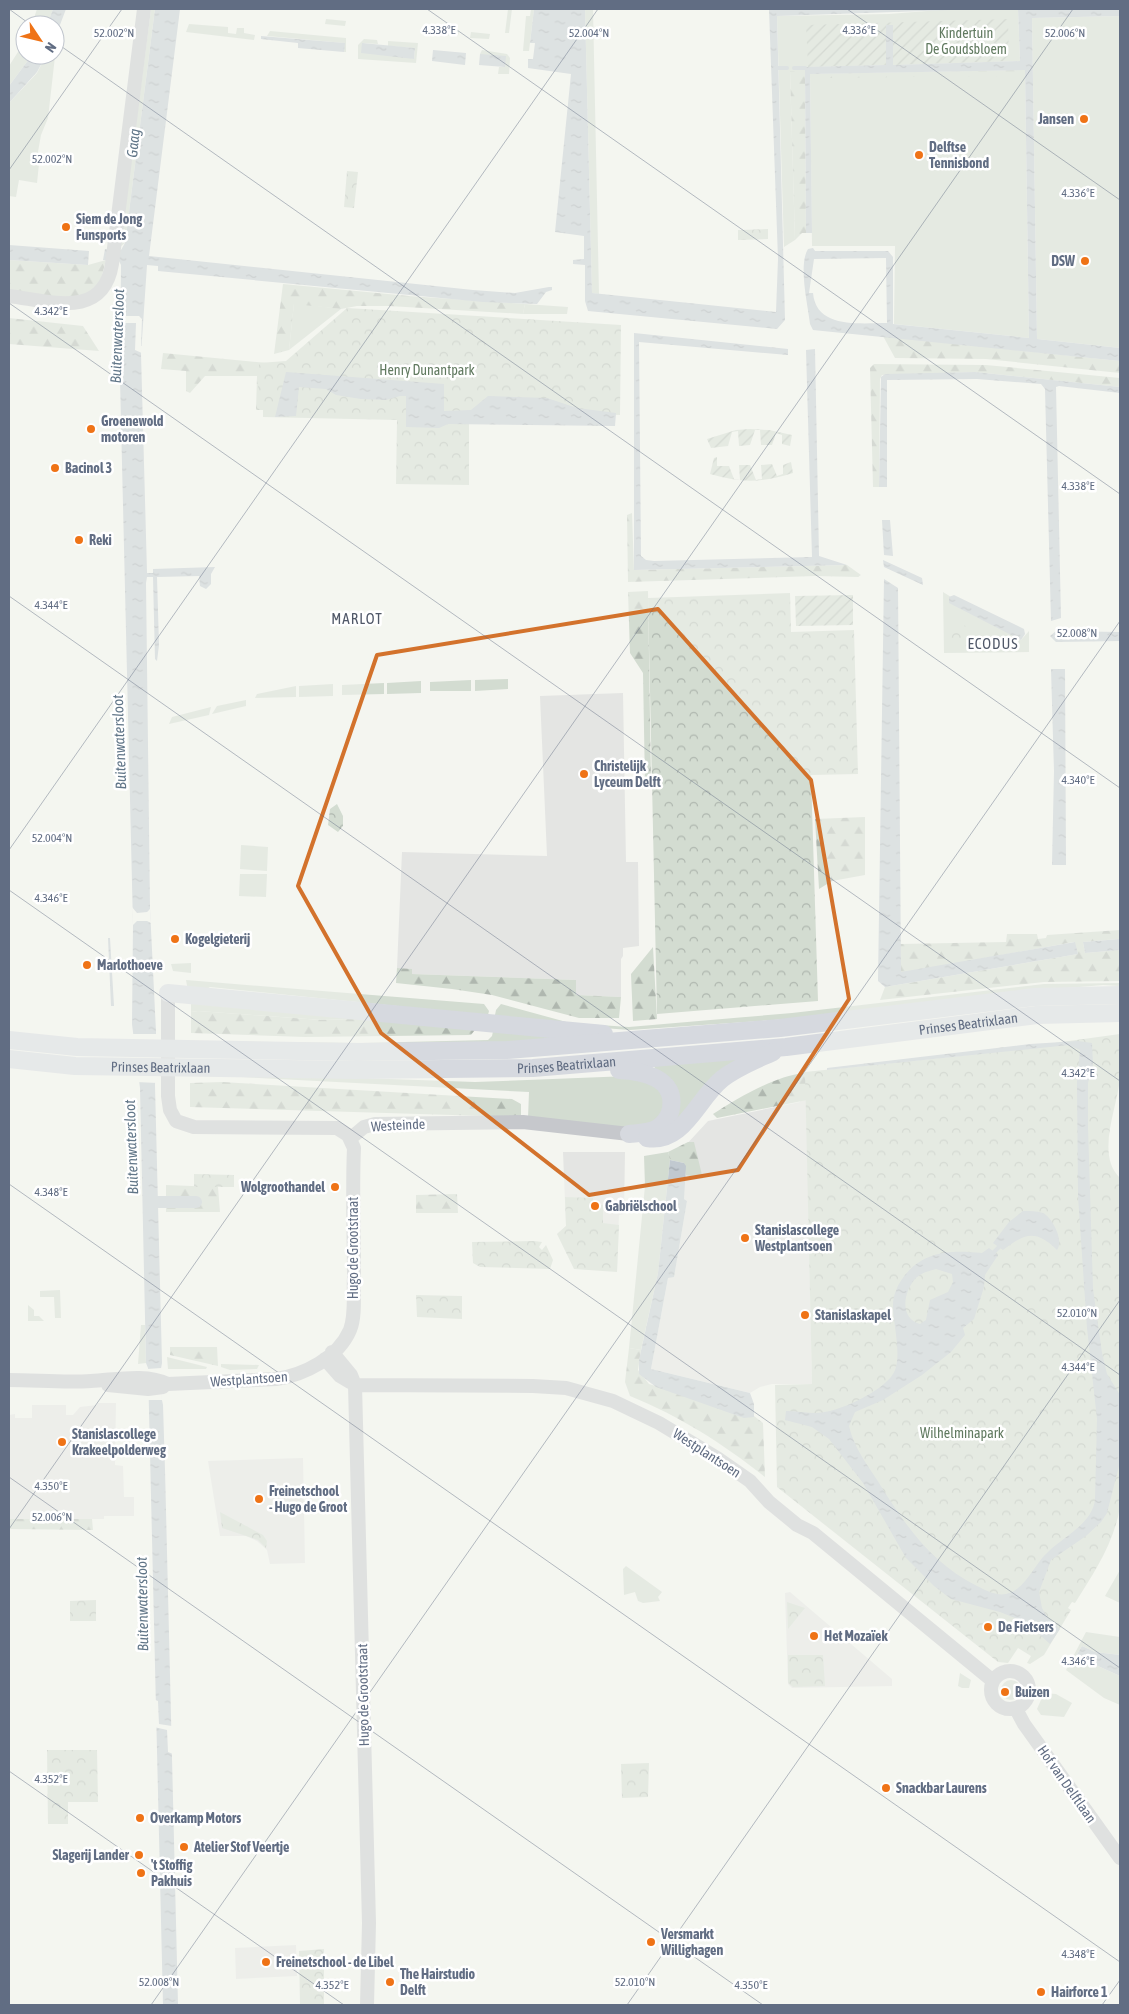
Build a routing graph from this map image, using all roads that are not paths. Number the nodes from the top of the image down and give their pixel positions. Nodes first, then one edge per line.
1 (144, 9) edge
2 (9, 296) edge
3 (168, 993) joint
4 (1120, 994) edge
5 (1120, 1013) edge
6 (649, 1037) junction
7 (9, 1040) edge
8 (786, 1047) junction
9 (9, 1059) edge
10 (533, 1068) junction
11 (629, 1134) junction
12 (351, 1138) junction
13 (329, 1355) junction
14 (9, 1380) edge
15 (355, 1385) junction
16 (993, 1681) junction
17 (1016, 1708) junction
18 (1120, 1858) edge
19 (367, 2005) edge

1 - 2 street
3 - 6 main road
3 - 12 street
4 - 6 main road, Prinses Beatrixlaan
5 - 8 main road, Prinses Beatrixlaan
6 - 7 main road, Prinses Beatrixlaan
8 - 10 main road, Prinses Beatrixlaan
8 - 11 main road
9 - 10 main road, Prinses Beatrixlaan
10 - 11 main road
11 - 12 street, Westeinde
12 - 13 street, Hugo de Grootstraat
13 - 14 street, Westplantsoen
13 - 15 street
15 - 16 street, Westplantsoen
15 - 19 street, Hugo de Grootstraat
16 - 17 street
16 - 17 street
17 - 18 street, Hof van Delftlaan

